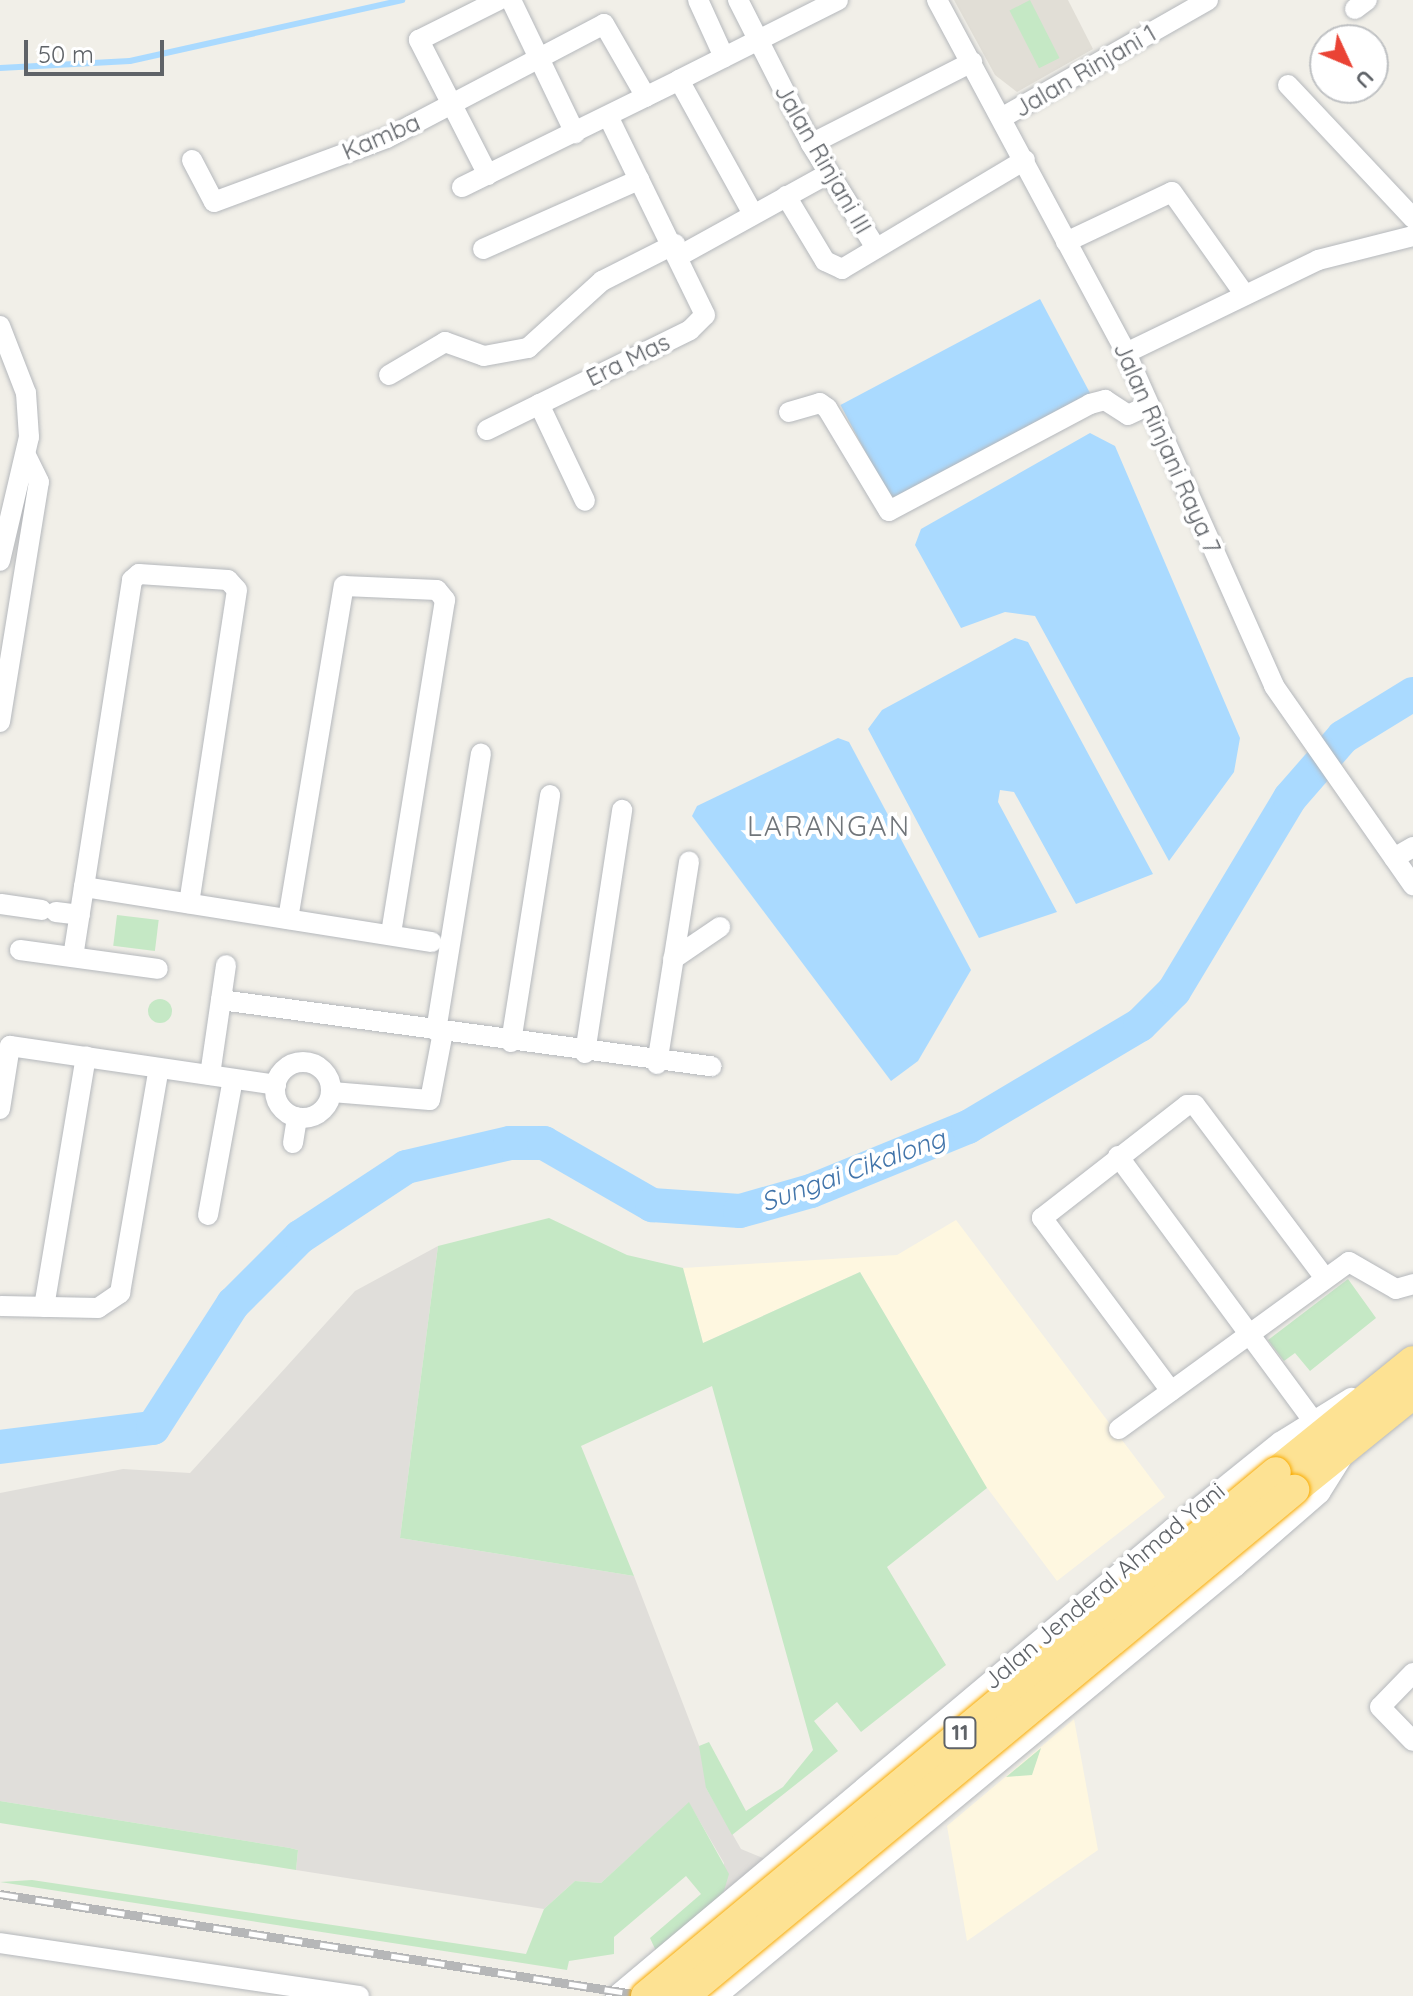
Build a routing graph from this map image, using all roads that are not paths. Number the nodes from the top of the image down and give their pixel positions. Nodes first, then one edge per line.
1 (499, 0) edge
2 (511, 0) edge
3 (698, 0) edge
4 (738, 0) edge
5 (838, 0) edge
6 (937, 0) edge
7 (1208, 0) edge
8 (755, 41) junction
9 (540, 56) junction
10 (724, 57) junction
11 (972, 62) junction
12 (679, 80) junction
13 (1288, 85) dead end
14 (646, 97) junction
15 (451, 104) junction
16 (1003, 117) junction
17 (609, 118) junction
18 (575, 133) junction
19 (811, 144) junction
20 (192, 160) dead end
21 (1025, 160) junction
22 (828, 174) junction
23 (488, 175) junction
24 (639, 180) junction
25 (462, 187) dead end
26 (786, 196) junction
27 (753, 214) junction
28 (1413, 218) edge
29 (1413, 236) edge
30 (1066, 242) junction
31 (876, 248) junction
32 (483, 249) dead end
33 (678, 249) junction
34 (1245, 295) junction
35 (0, 326) edge
36 (1126, 353) junction
37 (389, 375) dead end
38 (539, 404) junction
39 (1149, 405) junction
40 (789, 412) dead end
41 (487, 430) dead end
42 (26, 455) junction
43 (585, 501) dead end
44 (0, 561) edge
45 (0, 722) edge
46 (481, 754) dead end
47 (550, 795) dead end
48 (622, 810) dead end
49 (1413, 847) edge
50 (1394, 858) junction
51 (689, 862) dead end
52 (1413, 885) edge
53 (84, 887) junction
54 (0, 900) edge
55 (189, 903) junction
56 (80, 915) junction
57 (288, 919) junction
58 (720, 927) dead end
59 (391, 935) junction
60 (432, 942) dead end
61 (20, 950) dead end
62 (73, 957) junction
63 (673, 959) junction
64 (226, 965) dead end
65 (158, 969) dead end
66 (221, 1000) junction
67 (440, 1032) junction
68 (511, 1042) junction
69 (585, 1053) junction
70 (86, 1057) junction
71 (657, 1064) junction
72 (712, 1066) dead end
73 (159, 1068) junction
74 (210, 1075) junction
75 (233, 1079) junction
76 (276, 1085) junction
77 (332, 1092) junction
78 (0, 1109) edge
79 (297, 1117) junction
80 (293, 1143) dead end
81 (1118, 1156) junction
82 (208, 1215) dead end
83 (1325, 1278) junction
84 (1413, 1284) edge
85 (0, 1297) edge
86 (44, 1307) junction
87 (0, 1308) edge
88 (1248, 1334) junction
89 (1413, 1361) edge
90 (1399, 1388) edge
91 (1171, 1391) junction
92 (1302, 1406) junction
93 (1119, 1429) dead end
94 (1351, 1442) junction
95 (1285, 1481) junction
96 (1413, 1673) edge
97 (1413, 1741) edge
98 (789, 1848) junction
99 (833, 1900) junction
100 (0, 1943) edge
101 (359, 1996) edge
102 (616, 1996) edge
103 (646, 1996) edge
104 (684, 1996) edge
105 (717, 1996) edge

1 - 15 street
2 - 9 street
3 - 10 street
4 - 8 street, Jalan Rinjani III
5 - 8 street
6 - 11 street, Jalan Rinjani Raya 7
7 - 16 street, Jalan Rinjani 1
8 - 10 street
8 - 19 street, Jalan Rinjani III
9 - 14 street, Kamba
9 - 15 street, Kamba
9 - 18 street
10 - 12 street
11 - 16 street, Jalan Rinjani Raya 7
11 - 19 street
12 - 14 street
12 - 27 street
13 - 28 street
14 - 17 street
15 - 20 street, Kamba
15 - 23 street
16 - 21 street, Jalan Rinjani Raya 7
17 - 18 street
17 - 24 street
18 - 23 street
19 - 22 street, Jalan Rinjani III
21 - 30 street, Jalan Rinjani Raya 7
21 - 31 street, Jalan Rinjani III
22 - 26 street
22 - 31 street, Jalan Rinjani III
23 - 25 street
24 - 32 street
24 - 33 street
26 - 27 street
26 - 31 street
27 - 33 street
29 - 34 street
30 - 34 street
30 - 36 street, Jalan Rinjani Raya 7
33 - 37 street
33 - 38 street, Era Mas
34 - 36 street
35 - 42 street
36 - 39 street, Jalan Rinjani Raya 7
38 - 41 street, Era Mas
38 - 43 street
39 - 40 street
39 - 50 street, Jalan Rinjani Raya 7
42 - 44 street
42 - 45 street
46 - 67 street
47 - 68 street
48 - 69 street
49 - 50 street
50 - 52 street, Jalan Rinjani Raya 7
51 - 63 street
53 - 55 street
53 - 55 street
53 - 56 street
54 - 56 street
55 - 57 street
56 - 62 street
57 - 59 street
57 - 59 street
58 - 63 street
59 - 60 street
61 - 62 street
62 - 65 street
63 - 71 street
64 - 66 street
66 - 67 street
66 - 74 street
67 - 68 street
67 - 77 street
68 - 69 street
69 - 71 street
70 - 73 street
70 - 78 street
70 - 86 street
71 - 72 street
73 - 74 street
73 - 86 street
74 - 75 street
75 - 76 street
75 - 82 street
76 - 77 street
76 - 79 street
77 - 79 street
79 - 80 street
81 - 83 street
81 - 88 street
81 - 91 street
83 - 84 street
83 - 88 street
85 - 87 street
86 - 87 street
88 - 91 street
88 - 92 street
89 - 90 highway, Jalan Jenderal Ahmad Yani / 11
90 - 92 street, Jalan Jenderal Ahmad Yani
90 - 94 highway, Jalan Jenderal Ahmad Yani / 11
90 - 95 highway, Jalan Jenderal Ahmad Yani / 11
91 - 93 street
92 - 98 street, Jalan Jenderal Ahmad Yani
94 - 95 highway, Jalan Jenderal Ahmad Yani / 11
94 - 99 street, Jalan Jenderal Ahmad Yani
95 - 103 highway, Jalan Jenderal Ahmad Yani / 11, bridge
95 - 104 highway, Jalan Jenderal Ahmad Yani / 11, bridge
96 - 97 street
98 - 99 street
98 - 102 street, Jalan Jenderal Ahmad Yani
99 - 105 street, Jalan Jenderal Ahmad Yani
100 - 101 street

